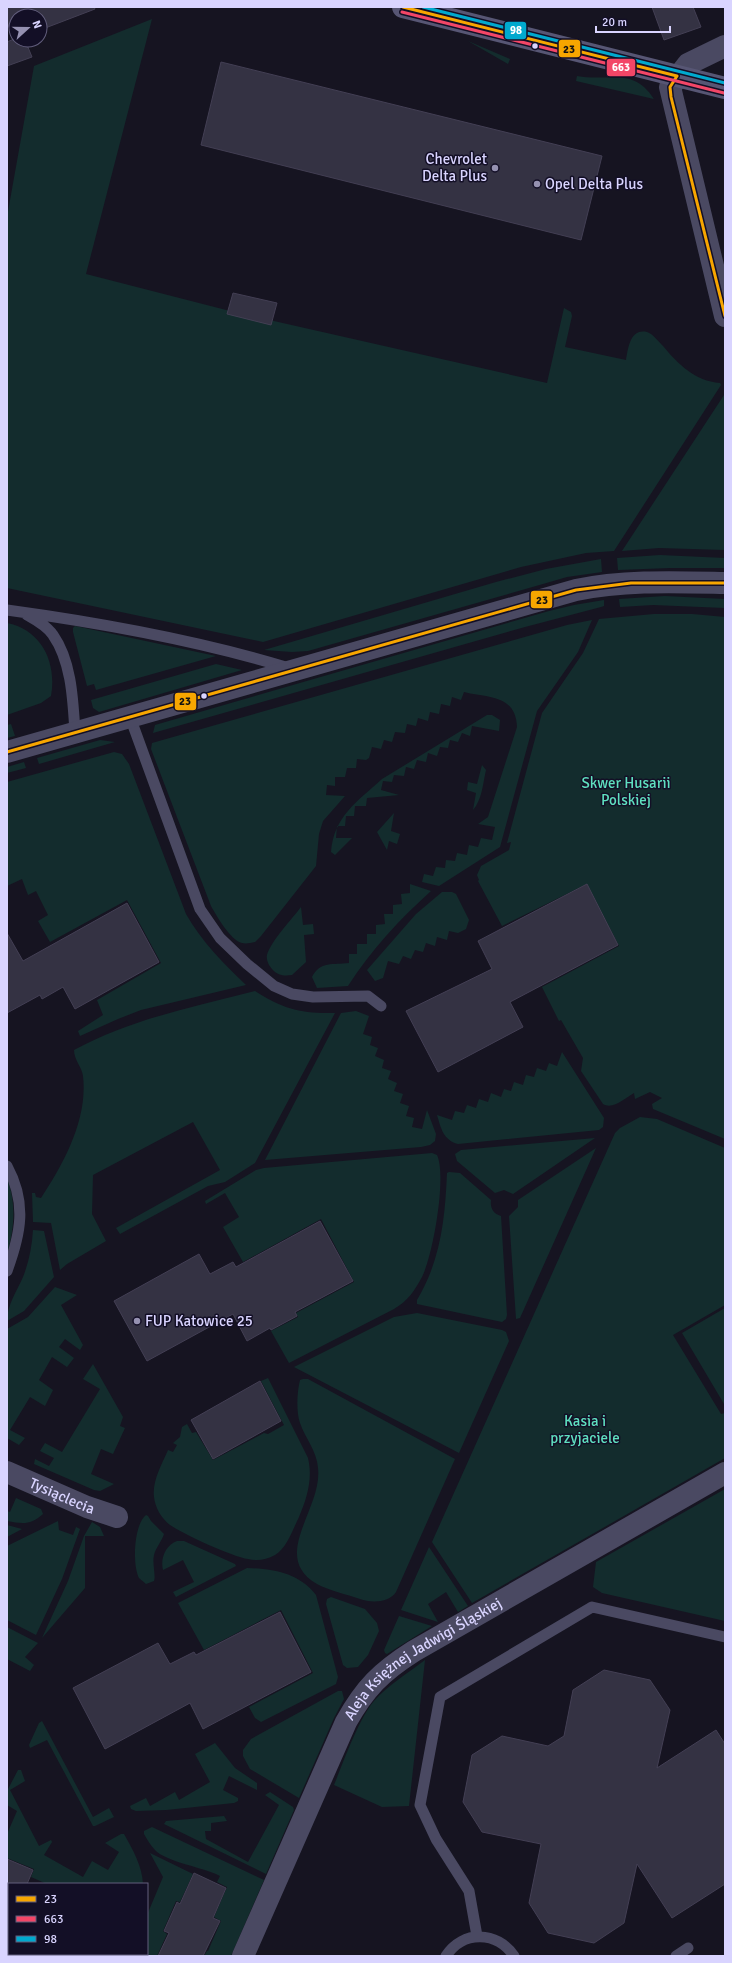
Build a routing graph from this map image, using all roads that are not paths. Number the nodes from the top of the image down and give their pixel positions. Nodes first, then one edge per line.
1 (403, 7) edge
2 (725, 46) edge
3 (677, 76) junction
4 (725, 88) edge
5 (725, 316) edge
6 (725, 583) edge
7 (7, 610) edge
8 (21, 612) junction
9 (293, 670) junction
10 (130, 717) junction
11 (75, 733) junction
12 (7, 752) edge
13 (381, 1006) dead end
14 (7, 1166) edge
15 (7, 1271) edge
16 (7, 1472) edge
17 (725, 1473) edge
18 (117, 1517) dead end
19 (725, 1637) edge
20 (477, 1936) junction
21 (688, 1948) dead end
22 (243, 1956) edge
23 (446, 1956) edge
24 (514, 1956) edge
25 (676, 1956) edge

1 - 3 main road
2 - 3 street
3 - 4 main road
3 - 5 street
6 - 9 street
7 - 8 lane
8 - 9 lane
8 - 11 lane
9 - 10 street
10 - 11 street
10 - 13 lane
11 - 12 street
14 - 15 lane
16 - 18 street, Tysiąclecia
17 - 22 street, Aleja Księżnej Jadwigi Śląskiej
19 - 20 lane
20 - 23 lane
20 - 24 lane
21 - 25 lane

